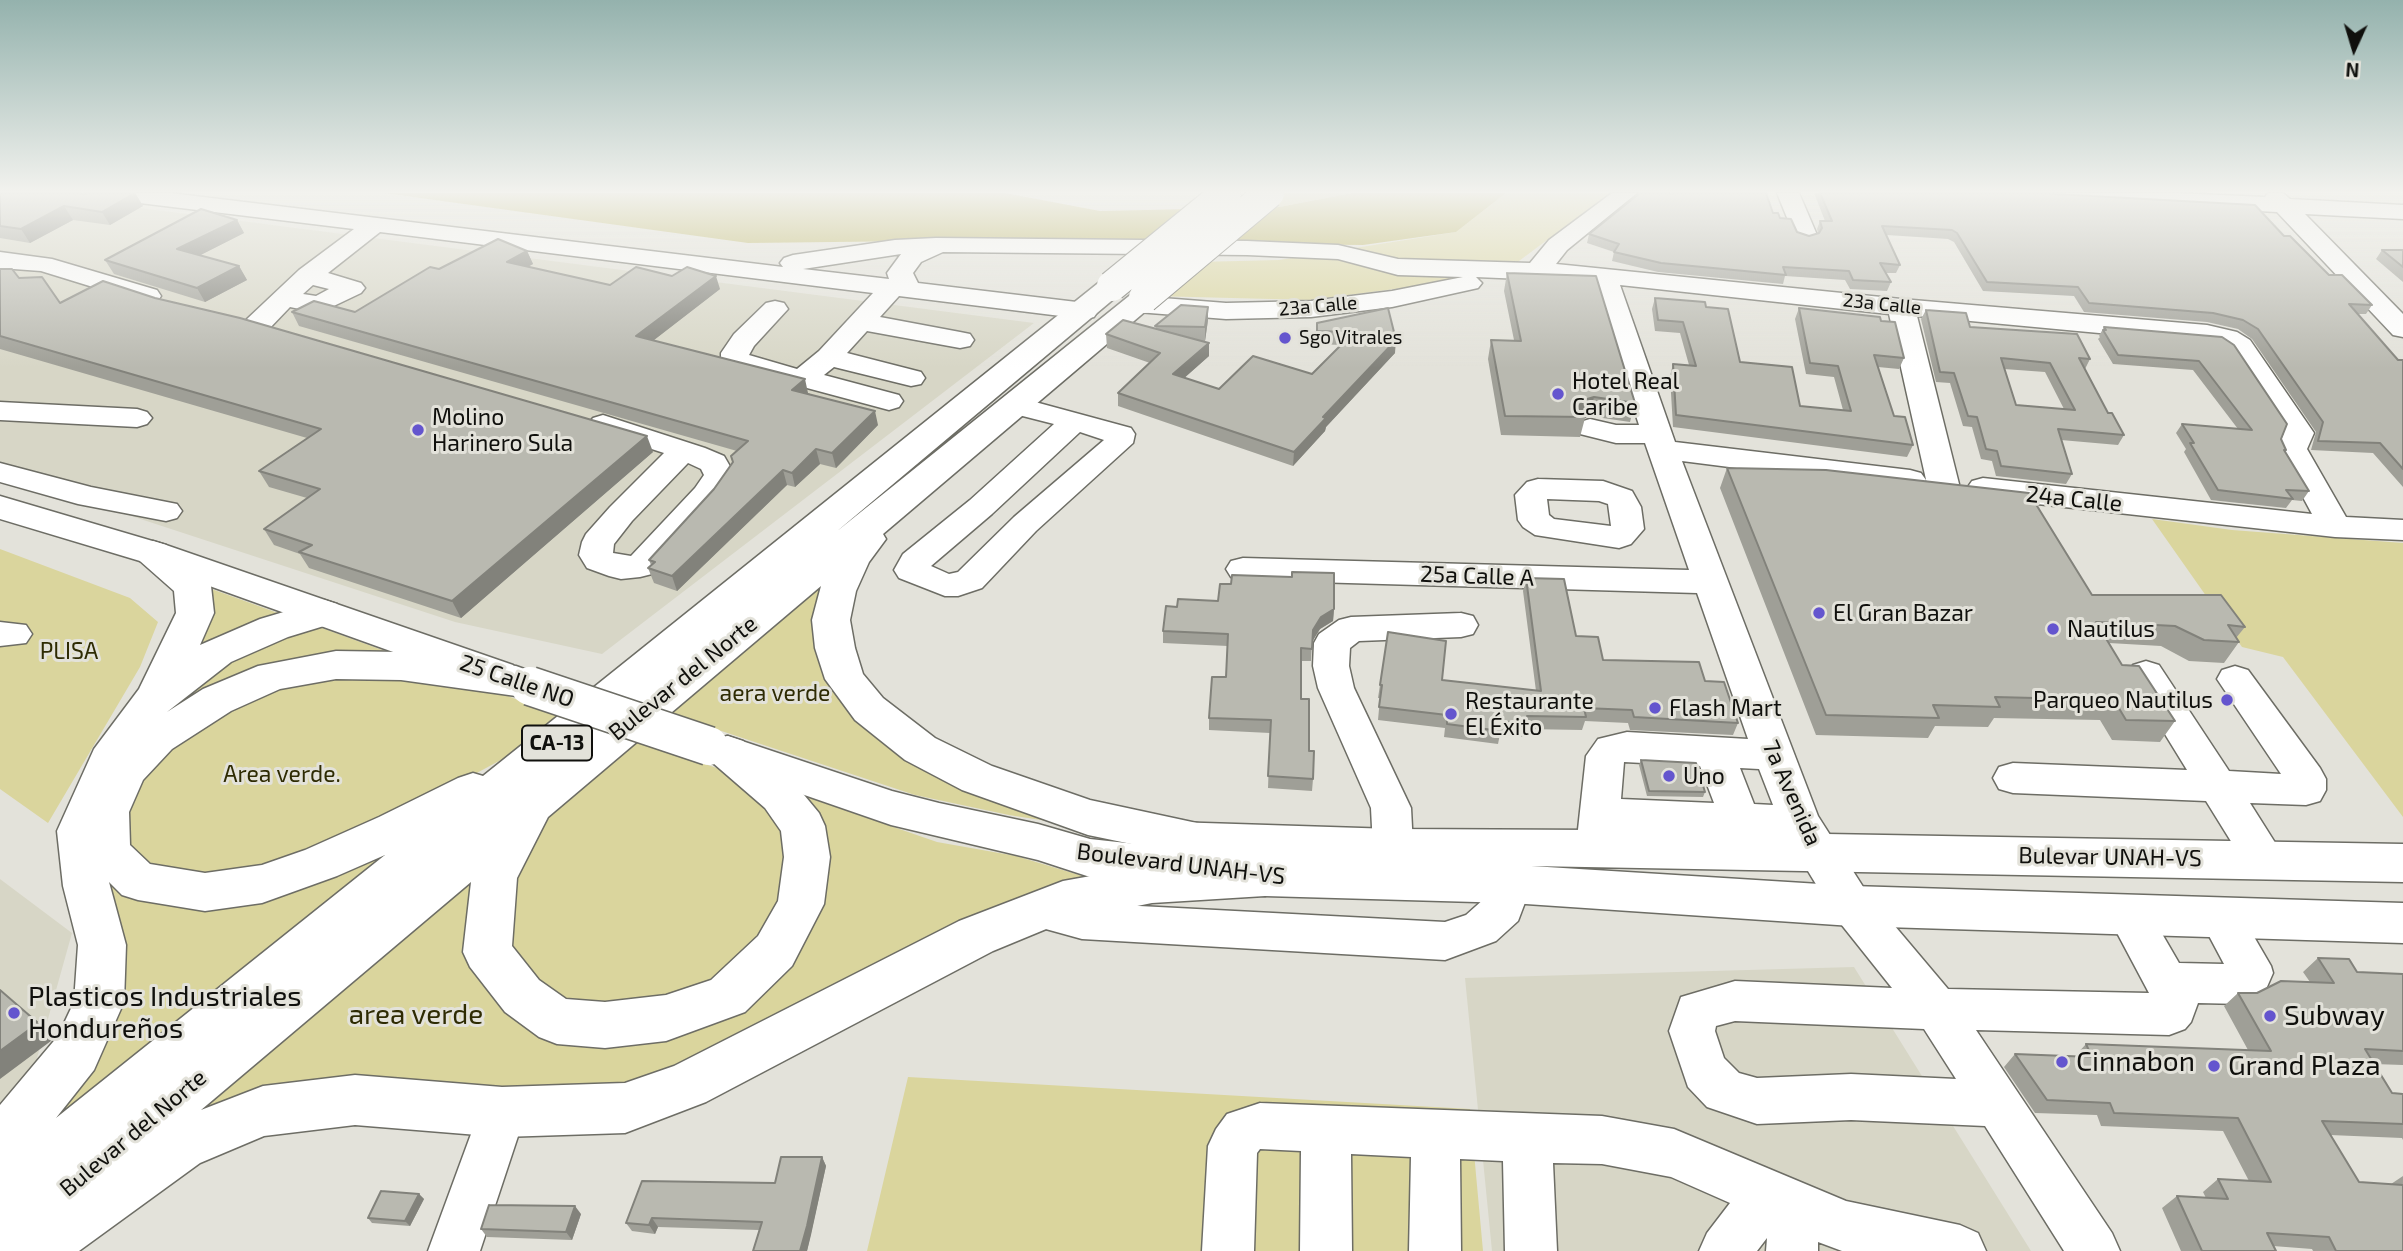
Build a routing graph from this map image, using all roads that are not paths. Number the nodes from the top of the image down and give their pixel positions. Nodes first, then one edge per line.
1 (341, 251) edge
2 (598, 251) edge
3 (867, 251) edge
4 (925, 251) edge
5 (1168, 251) edge
6 (1188, 251) edge
7 (1324, 251) edge
8 (1555, 251) edge
9 (2328, 251) edge
10 (111, 258) edge
11 (0, 260) edge
12 (1398, 267) junction
13 (750, 270) junction
14 (77, 273) junction
15 (308, 275) junction
16 (1604, 276) junction
17 (1540, 281) junction
18 (901, 288) junction
19 (285, 298) junction
20 (1392, 299) junction
21 (1120, 300) junction
22 (174, 304) edge
23 (1901, 307) junction
24 (775, 309) dead end
25 (1226, 311) junction
26 (861, 322) junction
27 (2403, 329) edge
28 (284, 332) edge
29 (1247, 334) dead end
30 (960, 340) dead end
31 (829, 357) junction
32 (803, 378) junction
33 (911, 378) dead end
34 (889, 401) dead end
35 (1013, 405) junction
36 (0, 411) edge
37 (137, 418) dead end
38 (583, 419) edge
39 (1075, 421) junction
40 (1590, 428) dead end
41 (1660, 442) junction
42 (684, 450) dead end
43 (0, 472) edge
44 (1943, 484) junction
45 (899, 500) junction
46 (981, 506) junction
47 (0, 507) edge
48 (1625, 507) dead end
49 (1684, 508) junction
50 (166, 511) dead end
51 (1025, 524) junction
52 (2335, 527) junction
53 (2403, 530) edge
54 (153, 553) junction
55 (1243, 569) dead end
56 (1711, 582) junction
57 (324, 613) junction
58 (1461, 625) dead end
59 (2146, 674) edge
60 (2235, 679) dead end
61 (523, 683) junction
62 (156, 696) junction
63 (718, 749) junction
64 (1714, 752) junction
65 (544, 753) junction
66 (1773, 755) junction
67 (2013, 778) dead end
68 (2217, 785) junction
69 (533, 801) junction
70 (1740, 818) junction
71 (1598, 831) junction
72 (1809, 837) junction
73 (1203, 841) junction
74 (1038, 842) junction
75 (1393, 847) junction
76 (2265, 860) junction
77 (2403, 863) edge
78 (1265, 877) junction
79 (1511, 884) junction
80 (1852, 906) junction
81 (1039, 910) junction
82 (2128, 914) junction
83 (2220, 917) junction
84 (2403, 923) edge
85 (2166, 982) junction
86 (1935, 1007) junction
87 (1999, 1104) junction
88 (502, 1112) junction
89 (1326, 1128) junction
90 (1436, 1133) junction
91 (1527, 1139) junction
92 (0, 1141) edge
93 (0, 1198) edge
94 (1784, 1217) edge
95 (0, 1242) edge
96 (31, 1251) edge
97 (454, 1251) edge
98 (1228, 1251) edge
99 (1326, 1251) edge
100 (1435, 1251) edge
101 (1531, 1251) edge
102 (1726, 1251) edge
103 (1960, 1251) edge
104 (2094, 1251) edge

1 - 15 street
2 - 13 street, 23a Calle
3 - 13 street
4 - 18 street, 23a Calle
5 - 21 main road, Bulevar del Norte / CA-13, bridge
6 - 21 main road, Bulevar del Norte / CA-13, bridge
7 - 12 street, 23a Calle
8 - 17 street
9 - 27 street
10 - 14 street
11 - 14 street
12 - 17 street, 23a Calle
12 - 20 street
13 - 18 street, 23a Calle
14 - 22 street
15 - 19 street
15 - 19 street
16 - 17 street, 23a Calle
16 - 23 street, 23a Calle
16 - 41 street, 7a Avenida
17 - 20 street, 23a Calle
18 - 21 street, 23a Calle
18 - 26 street
19 - 28 street
20 - 25 street, 23a Calle
21 - 25 street, 23a Calle
21 - 35 main road, Bulevar del Norte / CA-13
21 - 65 main road, Bulevar del Norte / CA-13
23 - 44 street
23 - 52 street, 23a Calle
24 - 32 street
25 - 29 street
26 - 30 street
26 - 31 street
31 - 32 street
31 - 33 street
32 - 34 street
35 - 39 street
35 - 45 main road, Bulevar del Norte / CA-13
36 - 37 street
38 - 42 street
39 - 46 street
39 - 51 street
40 - 41 street, 24a Calle
41 - 44 street, 24a Calle
41 - 49 street, 7a Avenida
43 - 50 street
44 - 52 street, 24a Calle
45 - 69 main road, Bulevar del Norte / CA-13
45 - 73 main road
46 - 51 street
46 - 51 street
47 - 54 main road, 25 Calle NO
48 - 49 street
49 - 56 street, 7a Avenida
52 - 53 street, 24a Calle
54 - 57 main road, 25 Calle NO
54 - 62 main road
55 - 56 street, 25a Calle A
56 - 66 street, 7a Avenida
57 - 61 main road, 25 Calle NO
57 - 62 main road
58 - 75 street
59 - 68 street
60 - 68 street
61 - 63 main road, 25 Calle NO, bridge
61 - 65 main road
62 - 92 main road
63 - 69 main road
63 - 74 main road, 25 Calle NO
64 - 66 street
64 - 70 street
64 - 71 street
65 - 93 main road, Bulevar del Norte / CA-13
66 - 72 street, 7a Avenida
67 - 68 street
68 - 76 street
69 - 95 main road, Bulevar del Norte / CA-13
70 - 71 street
70 - 72 street
71 - 72 main road, Boulevard UNAH-VS
71 - 75 main road, Boulevard UNAH-VS
72 - 76 main road, Bulevar UNAH-VS
72 - 80 street, 7a Avenida
73 - 74 main road, Boulevard UNAH-VS
73 - 75 main road, Boulevard UNAH-VS
74 - 78 main road, Boulevard UNAH-VS
76 - 77 main road, Bulevar UNAH-VS
78 - 79 main road, Boulevard UNAH-VS
78 - 81 main road
79 - 80 main road, Boulevard UNAH-VS
79 - 81 street
80 - 82 main road
80 - 86 street, 7a Avenida
81 - 88 main road
82 - 83 main road
82 - 85 street
83 - 84 main road
83 - 85 street
85 - 86 street
86 - 87 street, 7a Avenida
86 - 87 street
87 - 104 street, 7a Avenida
88 - 96 main road
88 - 97 street
89 - 90 street
89 - 98 street
89 - 99 street
90 - 91 street
90 - 100 street
91 - 94 street
91 - 101 street
94 - 102 street
94 - 103 street

